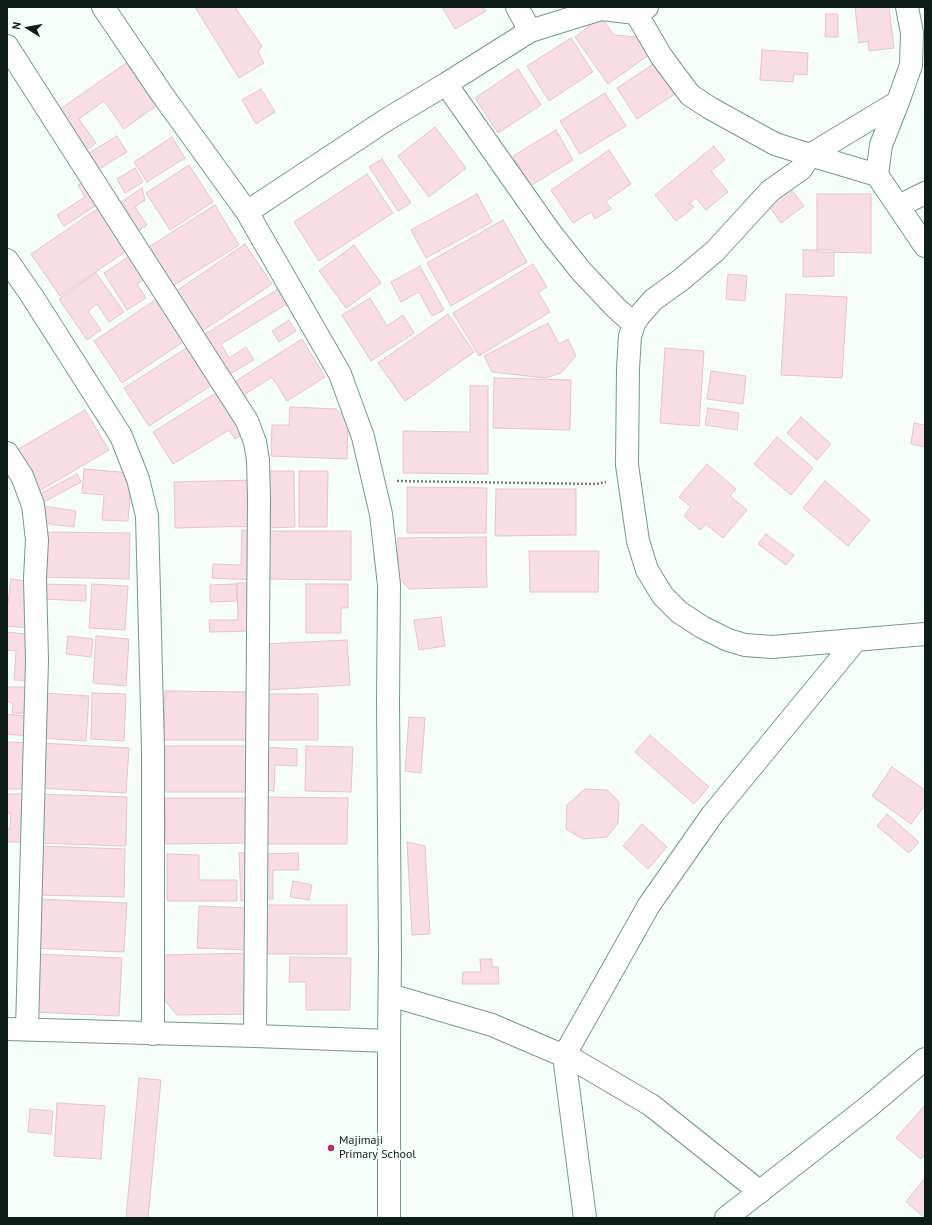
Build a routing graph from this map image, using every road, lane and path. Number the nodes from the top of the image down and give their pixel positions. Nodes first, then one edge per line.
1 (103, 7) edge
2 (517, 7) edge
3 (907, 7) edge
4 (641, 10) edge
5 (530, 31) junction
6 (7, 46) edge
7 (446, 84) junction
8 (898, 102) junction
9 (810, 155) junction
10 (877, 175) junction
11 (925, 193) edge
12 (899, 206) junction
13 (247, 212) junction
14 (925, 246) edge
15 (7, 260) edge
16 (634, 324) junction
17 (7, 453) edge
18 (627, 465) junction
19 (373, 480) junction
20 (925, 634) edge
21 (856, 640) junction
22 (390, 995) junction
23 (17, 1029) edge
24 (153, 1034) junction
25 (255, 1036) junction
26 (389, 1041) junction
27 (564, 1056) junction
28 (925, 1059) edge
29 (760, 1192) junction
30 (389, 1218) edge
31 (585, 1218) edge
32 (726, 1218) edge

1 - 13 street
2 - 5 street
3 - 8 street
4 - 5 street
4 - 9 street
5 - 7 street
6 - 25 street
7 - 13 street
7 - 16 street
8 - 9 street
8 - 10 street
9 - 10 street
9 - 16 street
10 - 12 street
11 - 12 street
12 - 14 street
13 - 19 street
15 - 24 street
16 - 18 street
17 - 23 street
18 - 19 path
18 - 21 street
19 - 22 street
20 - 21 street
21 - 27 street
22 - 26 street
22 - 27 street
23 - 24 street
24 - 25 street
25 - 26 street
26 - 30 street
27 - 29 street
27 - 31 street
28 - 29 street
29 - 32 street

